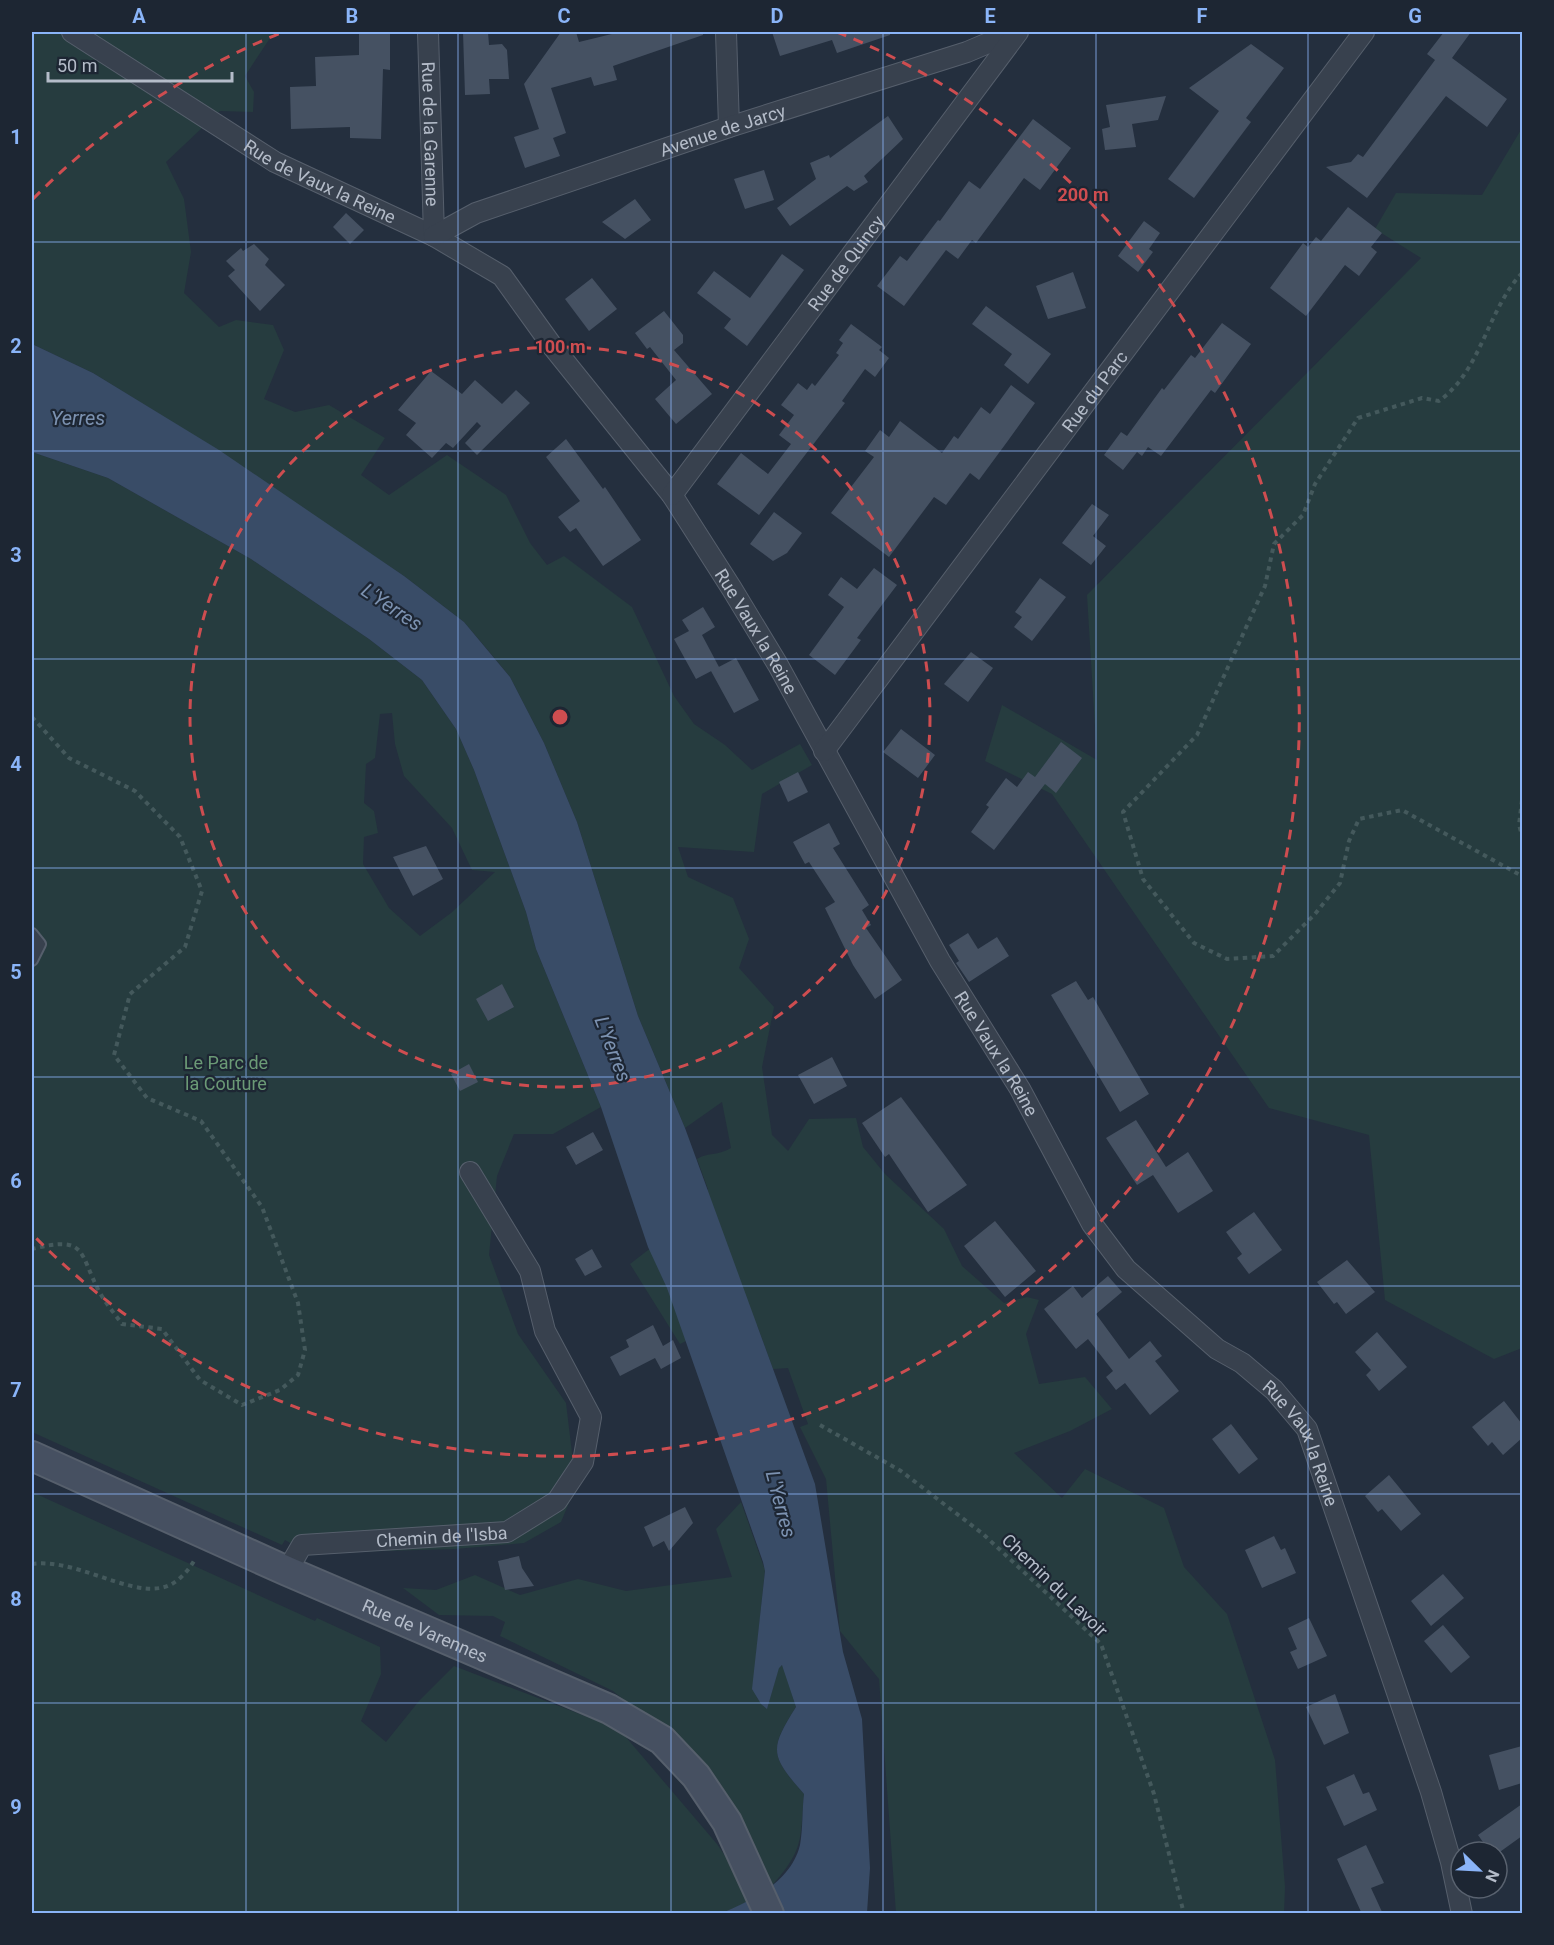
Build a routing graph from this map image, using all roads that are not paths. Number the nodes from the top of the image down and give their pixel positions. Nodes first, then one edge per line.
1 (72, 32) edge
2 (428, 32) edge
3 (726, 32) edge
4 (1016, 32) edge
5 (1364, 32) edge
6 (729, 127) junction
7 (434, 236) junction
8 (672, 495) junction
9 (824, 751) junction
10 (32, 934) edge
11 (32, 960) edge
12 (470, 1172) dead end
13 (32, 1456) edge
14 (287, 1570) junction
15 (768, 1914) edge
16 (1462, 1914) edge

1 - 7 street, Rue de Vaux la Reine
2 - 7 street, Rue de la Garenne
3 - 6 street
4 - 6 street, Avenue de Jarcy
4 - 8 street, Rue de Quincy
5 - 9 street, Rue du Parc
6 - 7 street, Avenue de Jarcy
7 - 8 street, Rue Vaux la Reine
8 - 9 street, Rue Vaux la Reine
9 - 16 street, Rue Vaux la Reine
10 - 11 lane
12 - 14 street, Chemin de l'Isba
13 - 14 street, Rue de Varennes
14 - 15 street, Rue de Varennes

